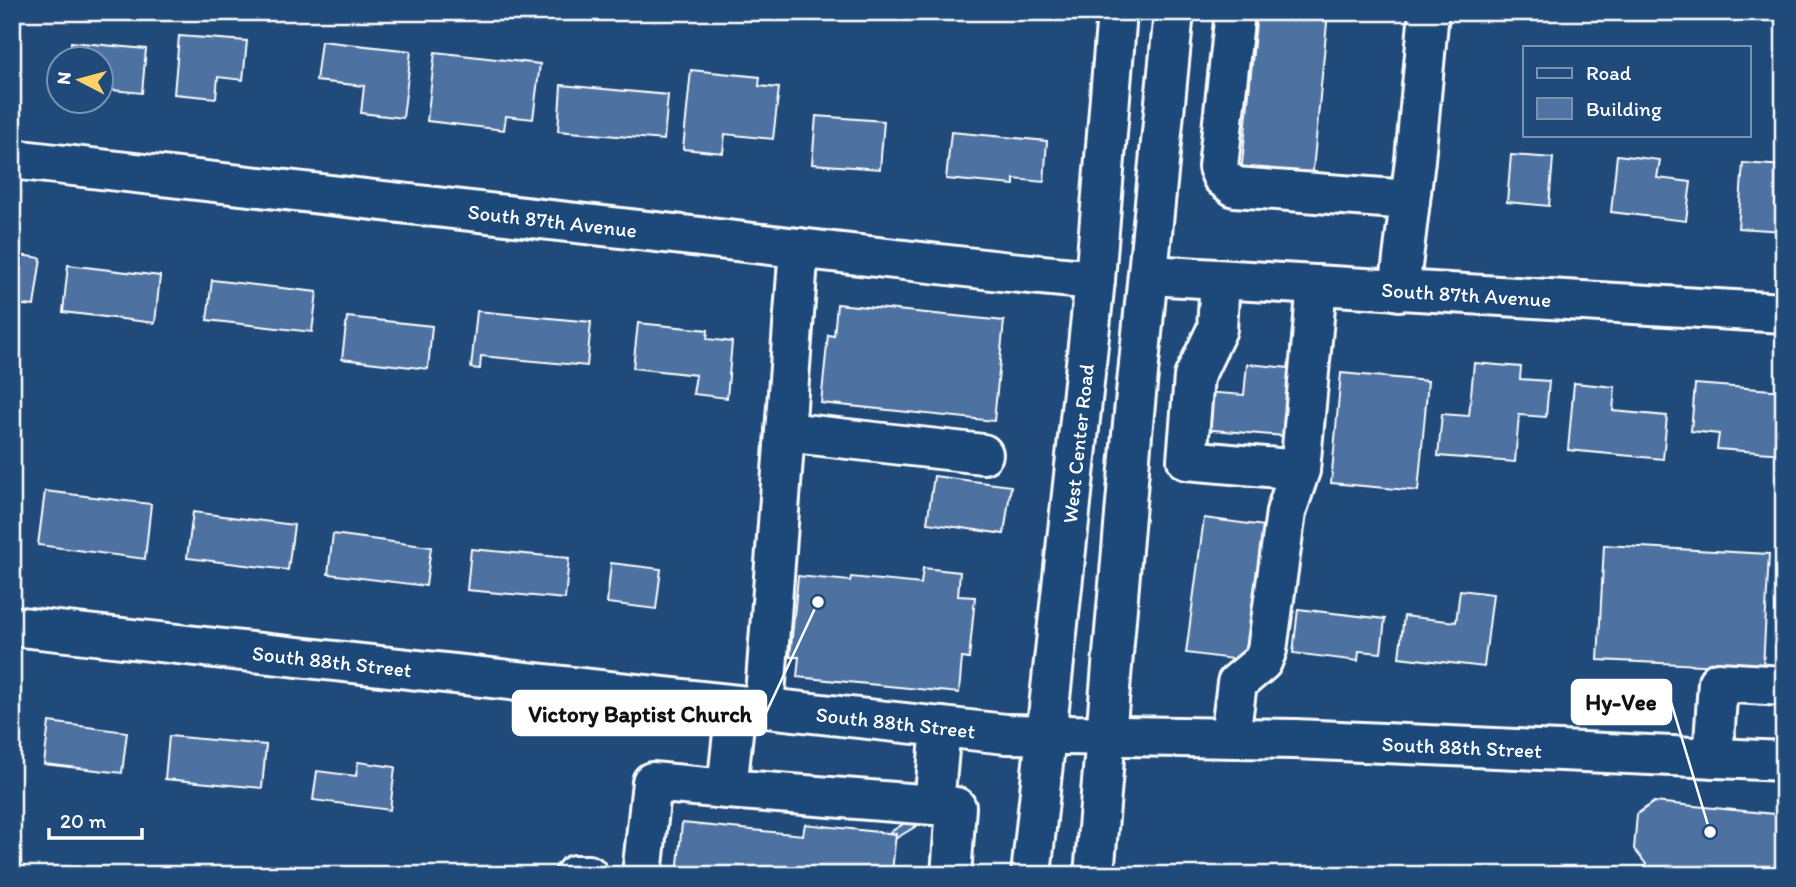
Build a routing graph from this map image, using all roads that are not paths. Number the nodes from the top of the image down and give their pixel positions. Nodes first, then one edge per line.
1 (1117, 12) edge
2 (1174, 12) edge
3 (1235, 12) edge
4 (1429, 12) edge
5 (12, 159) edge
6 (1410, 200) junction
7 (799, 248) junction
8 (1150, 275) junction
9 (1095, 280) junction
10 (1220, 280) junction
11 (1317, 285) junction
12 (1399, 291) junction
13 (1784, 313) edge
14 (785, 432) junction
15 (983, 454) dead end
16 (1300, 470) junction
17 (12, 626) edge
18 (1784, 686) edge
19 (750, 706) junction
20 (941, 727) junction
21 (1106, 734) junction
22 (1045, 735) junction
23 (1230, 737) junction
24 (1713, 758) junction
25 (1784, 761) edge
26 (727, 789) junction
27 (934, 805) junction
28 (575, 875) edge
29 (588, 875) edge
30 (642, 875) edge
31 (951, 875) edge
32 (1031, 875) edge
33 (1094, 875) edge

1 - 9 street, West Center Road
2 - 8 street
3 - 6 street
4 - 6 street
5 - 7 street, South 87th Avenue
6 - 12 street
7 - 9 street, South 87th Avenue
7 - 14 street
8 - 10 street, South 87th Avenue
8 - 21 street
9 - 22 street, West Center Road
10 - 11 street, South 87th Avenue
10 - 16 street
11 - 12 street, South 87th Avenue
11 - 16 street
12 - 13 street, South 87th Avenue
14 - 15 street
14 - 19 street
16 - 23 street
17 - 19 street, South 88th Street
18 - 24 street
19 - 20 street, South 88th Street
19 - 26 street
20 - 22 street, South 88th Street
20 - 27 street
21 - 22 street, South 88th Street
21 - 23 street, South 88th Street
21 - 33 street
22 - 32 street, West Center Road
23 - 24 street, South 88th Street
24 - 25 street, South 88th Street
26 - 27 street
26 - 30 street
27 - 31 street
28 - 29 street

